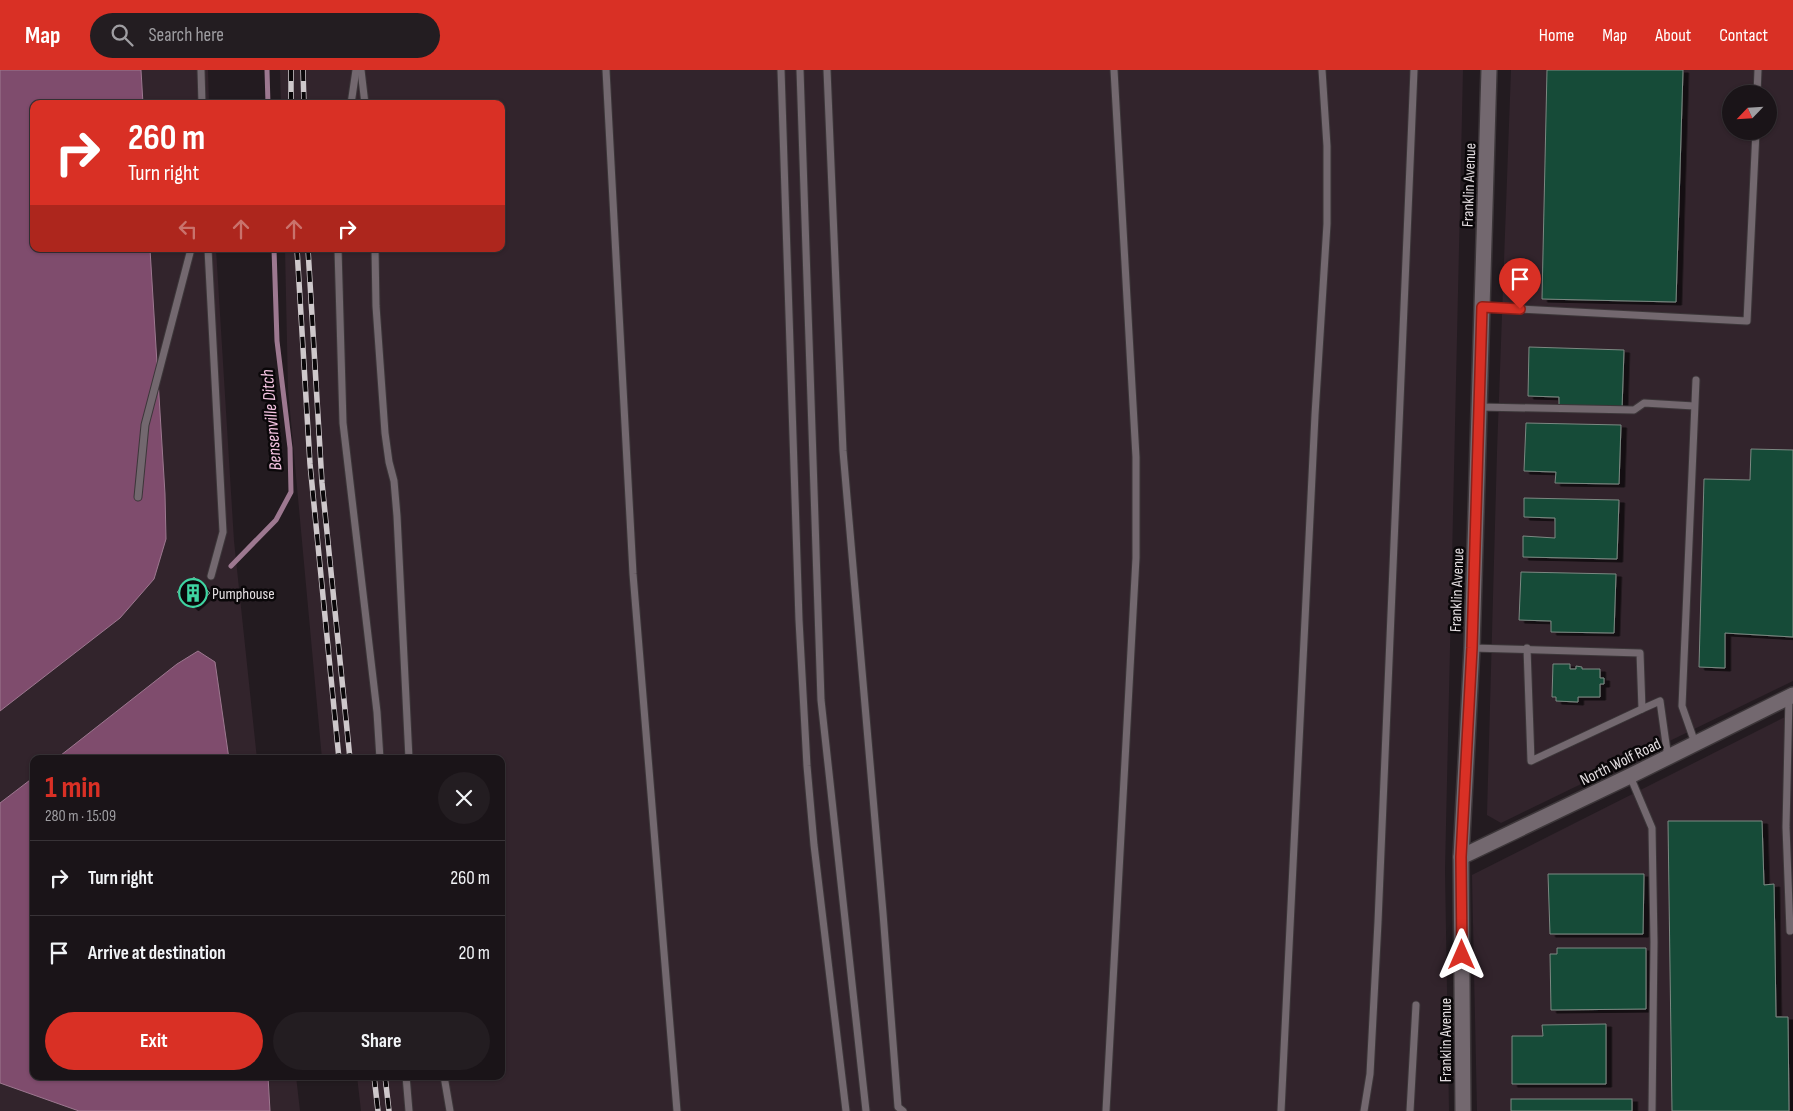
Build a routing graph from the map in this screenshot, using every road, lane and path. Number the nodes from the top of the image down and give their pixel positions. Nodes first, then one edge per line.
1 (201, 70) edge
2 (356, 70) edge
3 (362, 70) edge
4 (606, 70) edge
5 (781, 70) edge
6 (800, 70) edge
7 (827, 70) edge
8 (1114, 70) edge
9 (1322, 70) edge
10 (1414, 70) edge
11 (1489, 70) edge
12 (1758, 70) edge
13 (1757, 85) edge
14 (202, 100) edge
15 (352, 100) edge
16 (365, 100) edge
17 (1756, 140) edge
18 (190, 252) edge
19 (208, 252) edge
20 (338, 252) edge
21 (375, 252) edge
22 (1482, 307) junction
23 (1696, 380) dead end
24 (1694, 406) junction
25 (1479, 407) junction
26 (138, 498) dead end
27 (211, 576) dead end
28 (1472, 648) junction
29 (1527, 648) junction
30 (1791, 696) edge
31 (1642, 709) junction
32 (1695, 744) junction
33 (380, 755) edge
34 (409, 755) edge
35 (1668, 758) junction
36 (1630, 776) junction
37 (1461, 857) junction
38 (1790, 931) dead end
39 (1416, 1005) dead end
40 (406, 1080) edge
41 (445, 1080) edge
42 (409, 1111) edge
43 (450, 1111) edge
44 (677, 1111) edge
45 (846, 1111) edge
46 (866, 1111) edge
47 (903, 1111) edge
48 (1106, 1111) edge
49 (1281, 1111) edge
50 (1364, 1111) edge
51 (1410, 1111) edge
52 (1463, 1111) edge
53 (1652, 1111) edge

1 - 14 lane
2 - 15 lane
3 - 16 lane
4 - 44 lane
5 - 45 lane
6 - 46 lane
7 - 47 lane
8 - 48 lane
9 - 49 lane
10 - 50 lane
11 - 22 main road, Franklin Avenue
12 - 13 lane
17 - 22 lane
18 - 26 lane
19 - 27 lane
20 - 33 lane
21 - 34 lane
22 - 25 main road, Franklin Avenue
23 - 24 lane
24 - 25 lane
24 - 32 lane
25 - 28 main road, Franklin Avenue
28 - 29 lane
28 - 37 main road, Franklin Avenue
29 - 31 lane
29 - 31 lane
30 - 32 main road, North Wolf Road
30 - 38 lane
31 - 35 lane
32 - 35 main road, North Wolf Road
35 - 36 main road, North Wolf Road
36 - 37 main road, North Wolf Road
36 - 53 lane
37 - 52 main road, Franklin Avenue
39 - 51 lane
40 - 42 lane
41 - 43 lane

